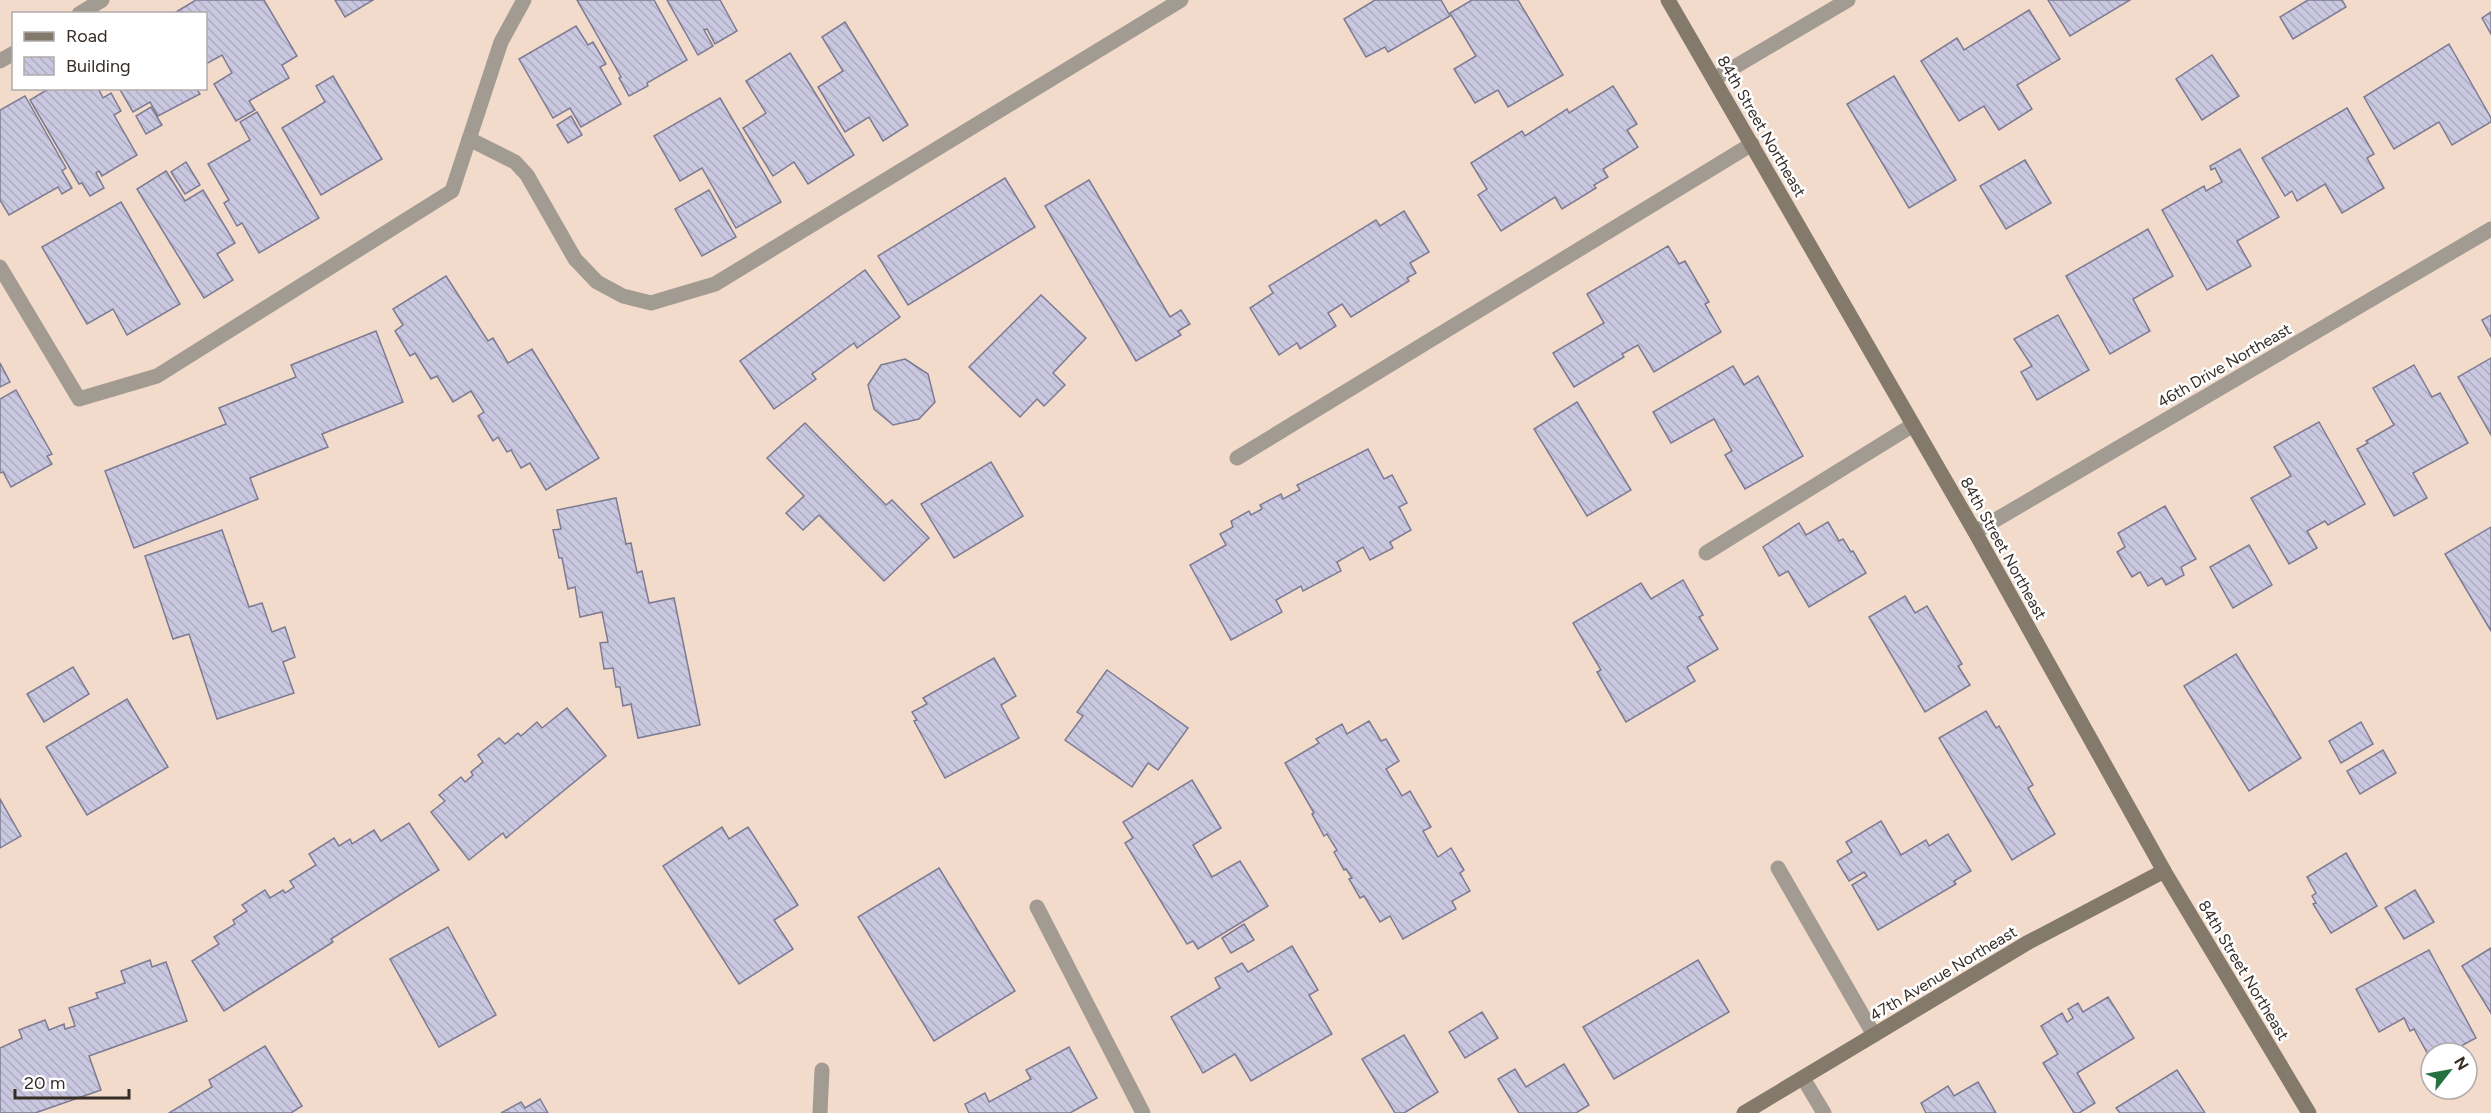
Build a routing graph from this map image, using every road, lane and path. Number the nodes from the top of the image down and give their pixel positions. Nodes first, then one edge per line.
1 (102, 0) edge
2 (524, 0) edge
3 (1181, 0) edge
4 (1668, 0) edge
5 (1848, 0) edge
6 (82, 12) edge
7 (1714, 79) junction
8 (469, 139) junction
9 (1752, 144) junction
10 (2491, 228) edge
11 (0, 267) edge
12 (1913, 425) junction
13 (1237, 458) dead end
14 (1976, 532) junction
15 (1706, 553) dead end
16 (1778, 868) dead end
17 (2164, 871) junction
18 (1037, 908) dead end
19 (1874, 1035) junction
20 (822, 1070) dead end
21 (1803, 1078) junction
22 (820, 1113) edge
23 (1143, 1113) edge
24 (1744, 1113) edge
25 (1824, 1113) edge
26 (2309, 1113) edge

1 - 6 street
2 - 8 street
3 - 8 street
4 - 7 street, 84th Street Northeast
5 - 7 street
7 - 9 street, 84th Street Northeast
8 - 11 street
9 - 12 street, 84th Street Northeast
9 - 13 street
10 - 14 street, 46th Drive Northeast
12 - 14 street, 84th Street Northeast
12 - 15 street
14 - 17 street, 84th Street Northeast
16 - 19 street
17 - 19 street, 47th Avenue Northeast
17 - 26 street, 84th Street Northeast
18 - 23 street
19 - 21 street, 47th Avenue Northeast
20 - 22 street
21 - 24 street, 47th Avenue Northeast
21 - 25 street

